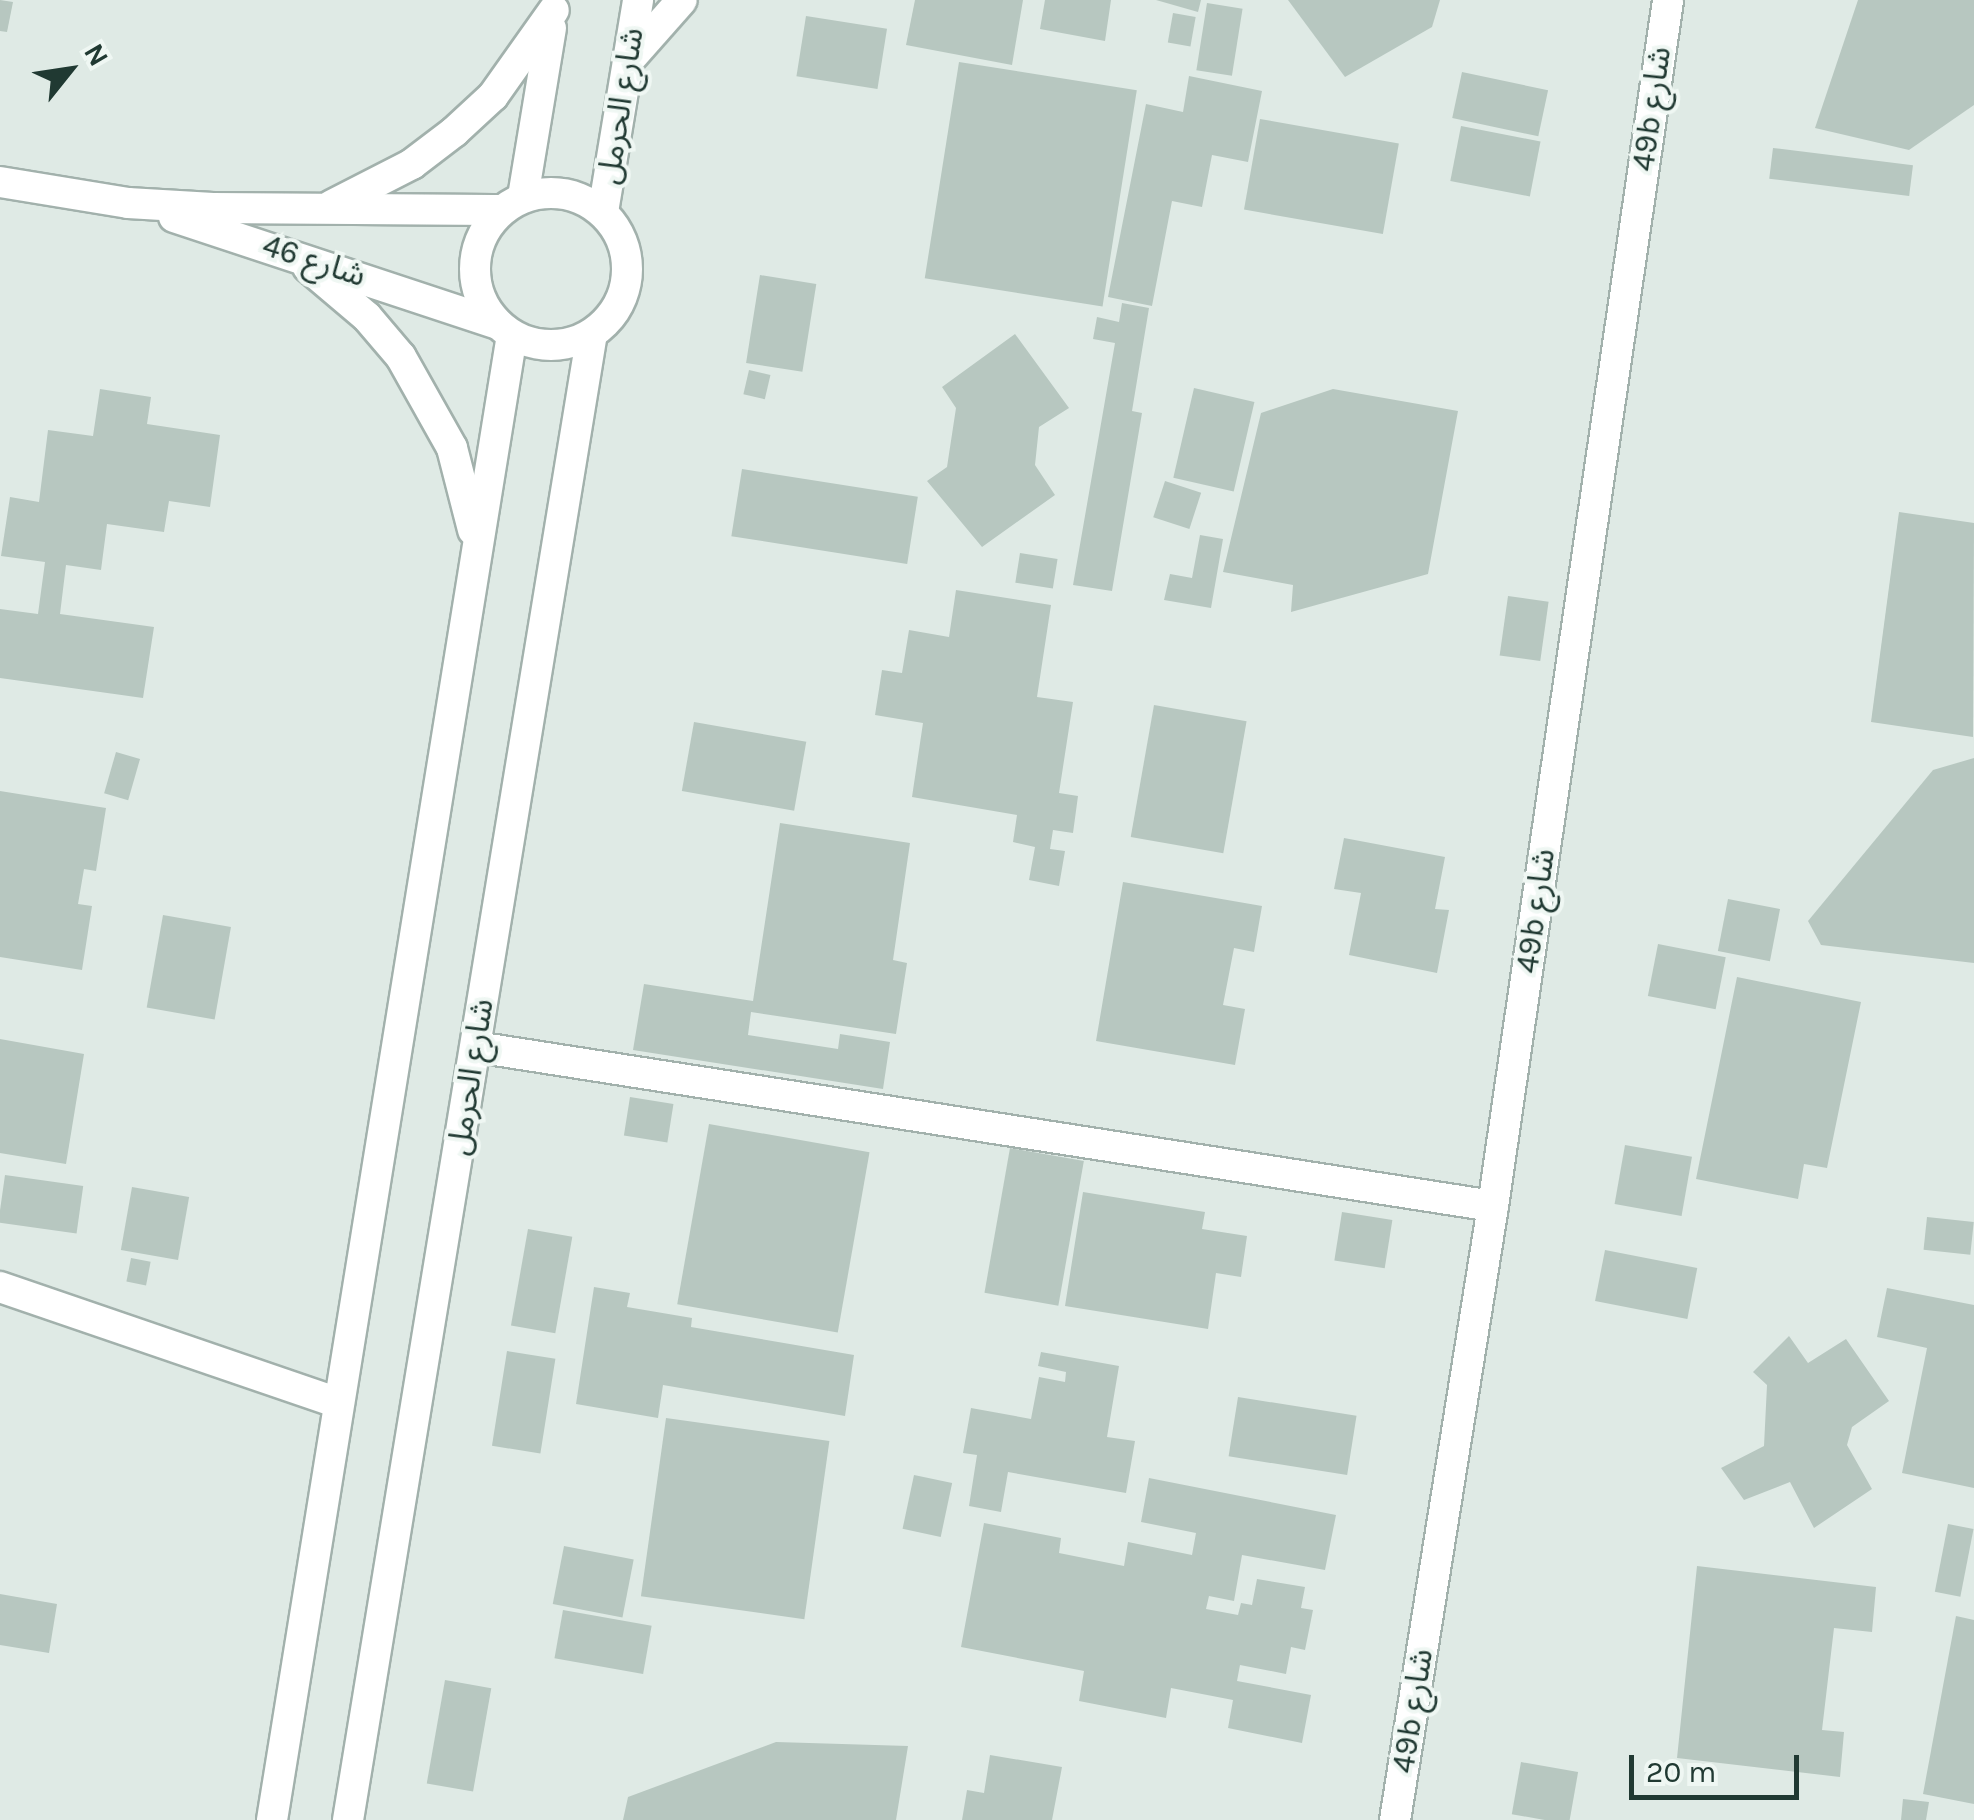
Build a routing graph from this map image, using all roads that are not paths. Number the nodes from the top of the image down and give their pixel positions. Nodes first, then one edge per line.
1 (638, 0) edge
2 (682, 0) edge
3 (1668, 0) edge
4 (555, 5) edge
5 (628, 61) junction
6 (0, 182) edge
7 (128, 203) junction
8 (511, 204) junction
9 (318, 211) junction
10 (604, 212) junction
11 (286, 251) junction
12 (505, 330) junction
13 (592, 334) junction
14 (477, 551) junction
15 (476, 1047) junction
16 (1492, 1206) junction
17 (0, 1287) edge
18 (339, 1403) junction
19 (272, 1820) edge
20 (348, 1820) edge
21 (1395, 1820) edge

1 - 5 street, شارع الحرمل
2 - 5 street
3 - 16 street, 49b شارع
4 - 8 street
4 - 9 street
5 - 10 street, شارع الحرمل
6 - 7 street, شارع 46
7 - 9 street, شارع 46
7 - 11 street, شارع 46
8 - 9 street, شارع 46
8 - 10 street
8 - 12 street
10 - 13 street
11 - 12 street, شارع 46
11 - 14 street
12 - 13 street
12 - 14 street
13 - 15 street, شارع الحرمل
14 - 18 street
15 - 16 street
15 - 20 street, شارع الحرمل
16 - 21 street, 49b شارع
17 - 18 street
18 - 19 street

